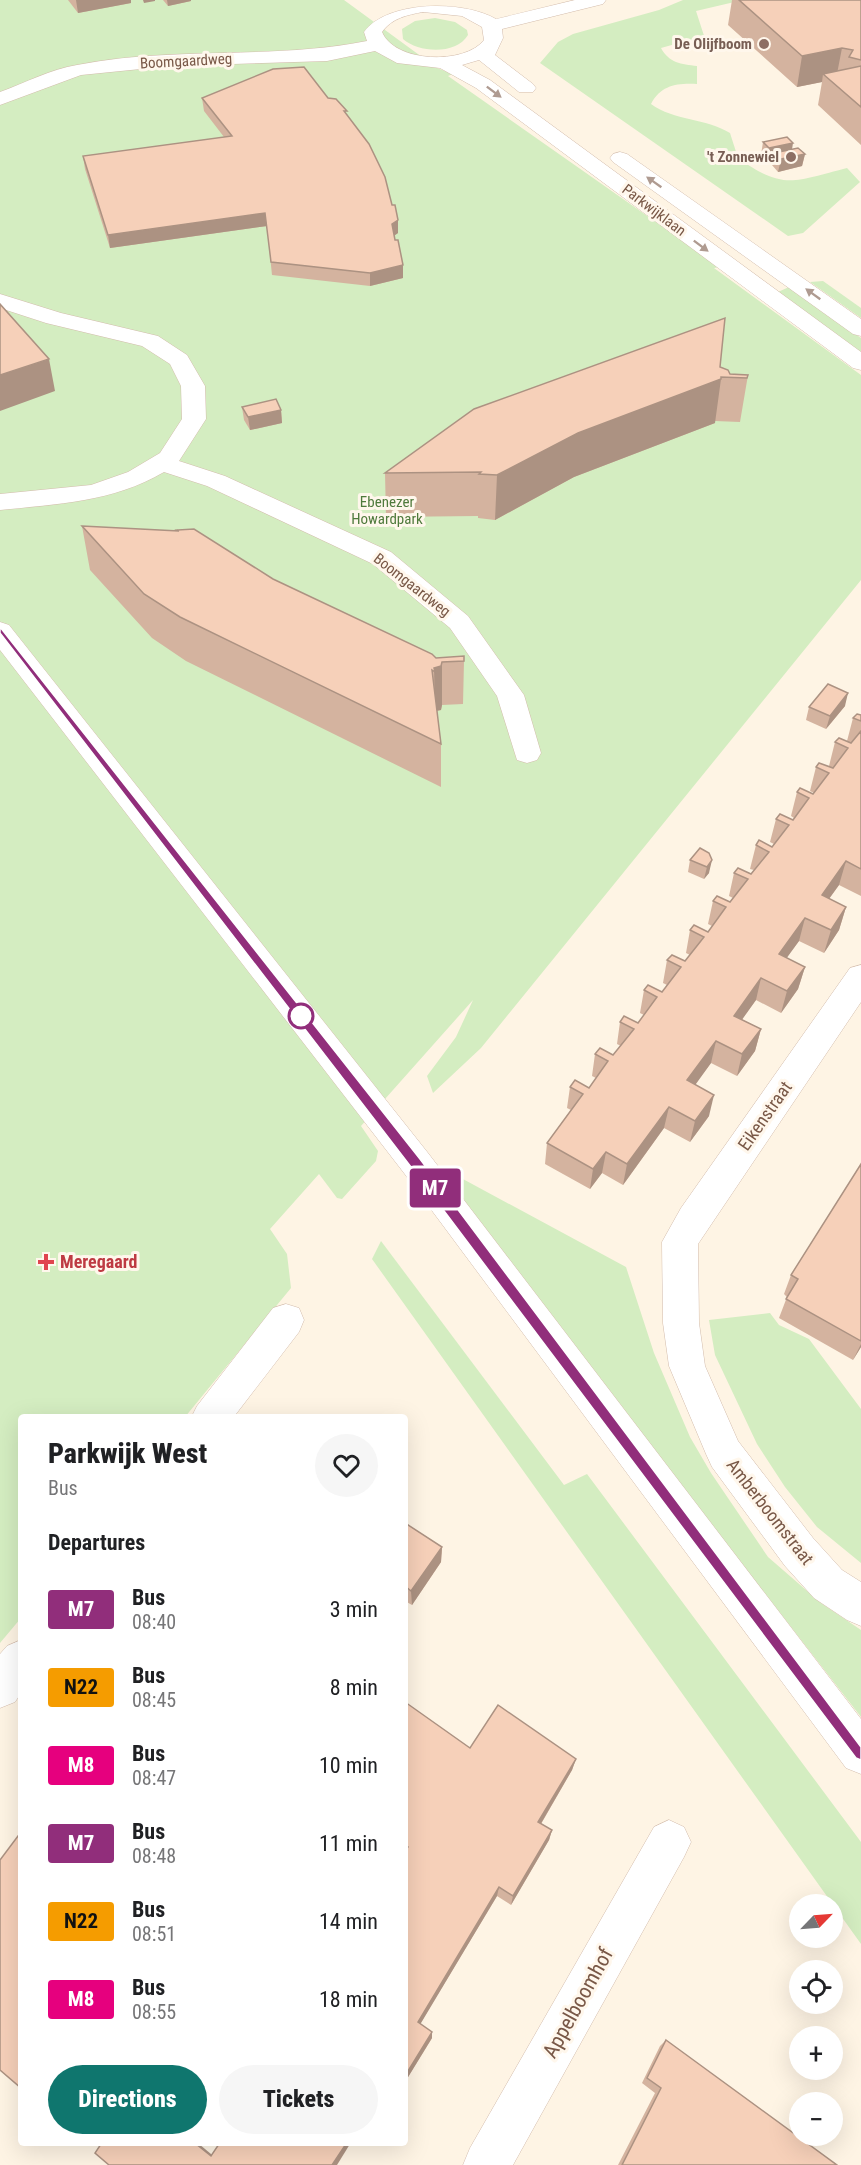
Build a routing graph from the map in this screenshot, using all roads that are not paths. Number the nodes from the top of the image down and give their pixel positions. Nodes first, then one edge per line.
1 (597, 0) edge
2 (373, 1) edge
3 (416, 4) edge
4 (390, 15) junction
5 (492, 26) junction
6 (377, 45) junction
7 (484, 50) junction
8 (444, 62) junction
9 (0, 99) edge
10 (546, 103) dead end
11 (608, 149) dead end
12 (0, 301) edge
13 (861, 328) edge
14 (861, 363) edge
15 (162, 463) junction
16 (0, 502) edge
17 (0, 631) edge
18 (527, 753) dead end
19 (861, 977) edge
20 (680, 1259) joint
21 (286, 1320) dead end
22 (213, 1414) edge
23 (861, 1606) edge
24 (18, 1664) edge
25 (0, 1687) edge
26 (861, 1753) edge
27 (669, 1842) dead end
28 (487, 2165) edge

1 - 5 street
2 - 4 street
3 - 4 street
3 - 5 street
4 - 6 street
5 - 7 street
6 - 8 street
6 - 9 street, Boomgaardweg
7 - 8 street
7 - 10 street
8 -> 14 street, Parkwijklaan
13 -> 11 street, Parkwijklaan
12 - 15 street
15 - 16 street
15 - 18 street, Boomgaardweg
17 - 26 street
19 - 20 street, Eikenstraat
20 - 23 street, Amberboomstraat
21 - 22 street
24 - 25 street
27 - 28 street, Appelboomhof

